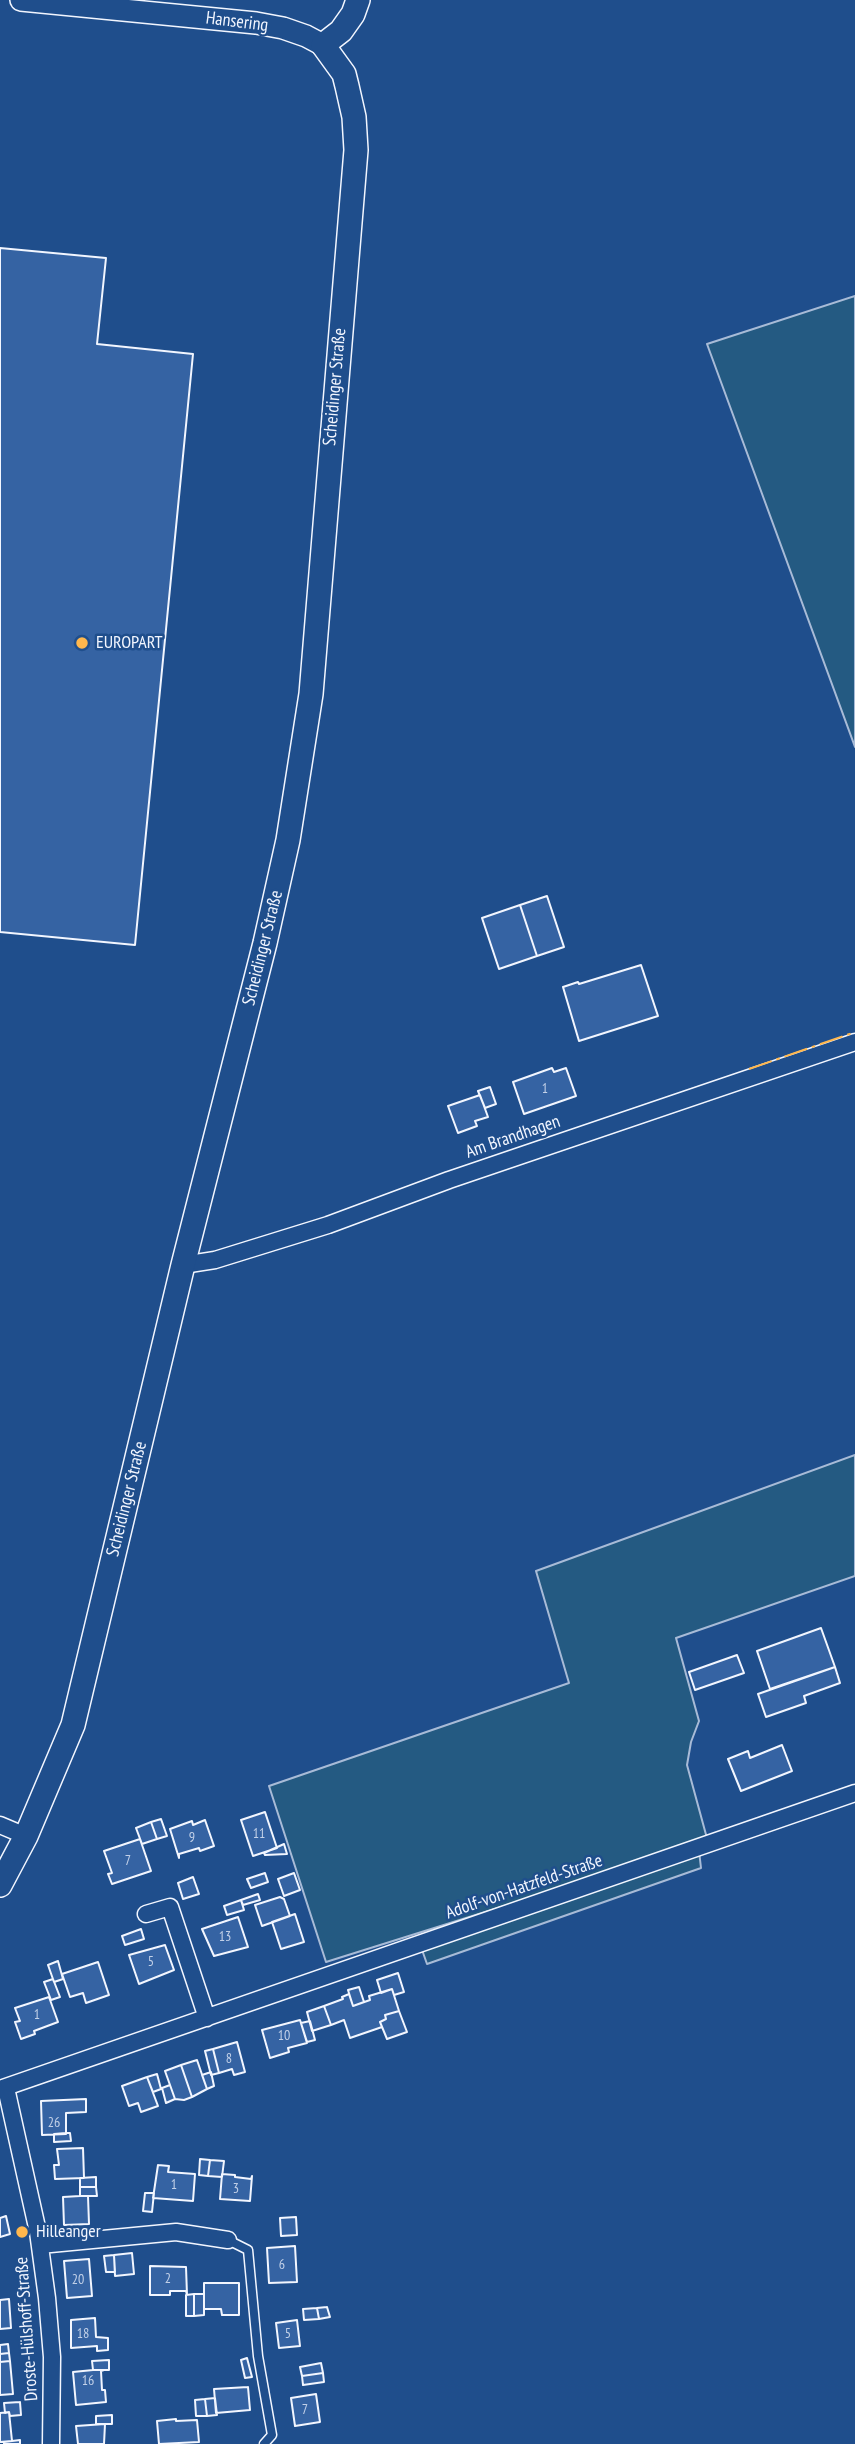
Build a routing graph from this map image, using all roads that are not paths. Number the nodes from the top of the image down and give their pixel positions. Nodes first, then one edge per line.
1 (22, 0) edge
2 (358, 0) edge
3 (323, 45) junction
4 (855, 1042) edge
5 (183, 1265) junction
6 (855, 1793) edge
7 (0, 1825) edge
8 (26, 1836) junction
9 (0, 1885) edge
10 (146, 1913) dead end
11 (207, 2018) junction
12 (3, 2089) edge
13 (228, 2240) joint
14 (40, 2245) junction
15 (51, 2444) edge
16 (264, 2444) edge

1 - 3 street, Hansering
2 - 3 main road
3 - 5 main road, Scheidinger Straße
4 - 5 street, Am Brandhagen
5 - 8 main road, Scheidinger Straße
6 - 11 street, Adolf-von-Hatzfeld-Straße
7 - 8 street
8 - 9 main road, Scheidinger Straße
10 - 11 street
11 - 12 street, Adolf-von-Hatzfeld-Straße
12 - 14 street, Droste-Hülshoff-Straße
13 - 14 street
13 - 16 lane
14 - 15 street, Droste-Hülshoff-Straße

